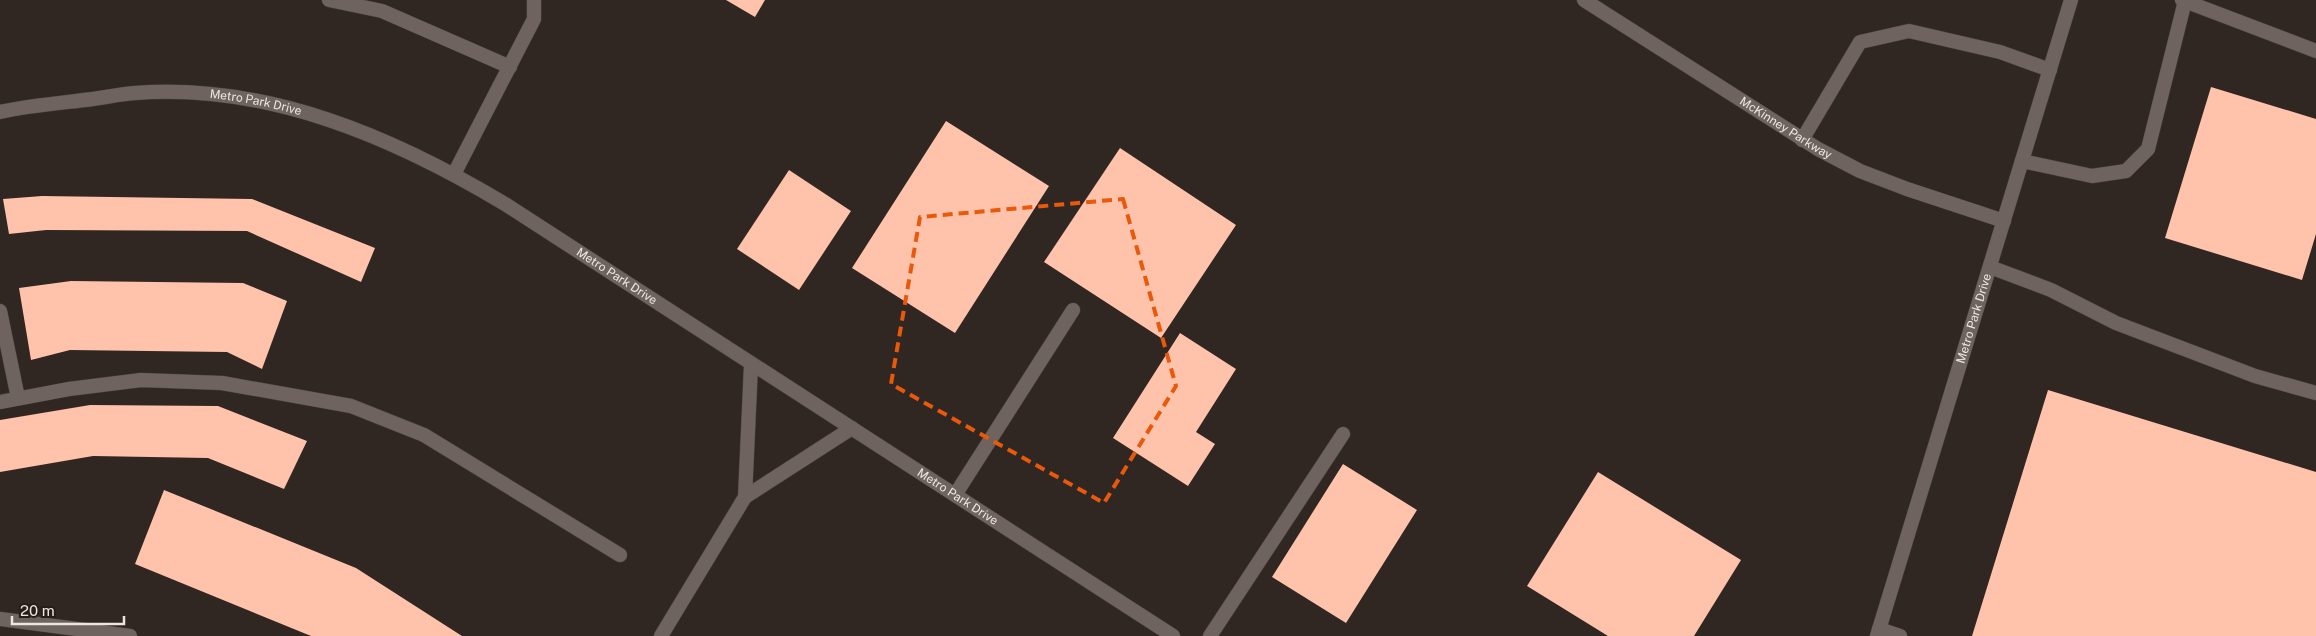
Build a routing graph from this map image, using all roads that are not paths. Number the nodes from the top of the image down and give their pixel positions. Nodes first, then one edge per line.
1 (329, 0) edge
2 (534, 0) edge
3 (1584, 0) edge
4 (2071, 0) edge
5 (2184, 0) edge
6 (2316, 51) edge
7 (510, 67) junction
8 (2050, 70) junction
9 (0, 112) edge
10 (1802, 140) junction
11 (2022, 161) junction
12 (454, 174) junction
13 (2004, 221) junction
14 (1990, 267) junction
15 (1073, 310) dead end
16 (0, 311) edge
17 (751, 365) junction
18 (2316, 394) edge
19 (18, 398) junction
20 (0, 402) edge
21 (852, 428) junction
22 (1343, 434) dead end
23 (955, 495) junction
24 (745, 497) junction
25 (620, 555) dead end
26 (0, 619) edge
27 (1878, 633) edge
28 (130, 636) edge
29 (661, 636) edge
30 (1173, 636) edge
31 (1210, 636) edge
32 (1900, 636) edge

1 - 7 street
2 - 7 street
3 - 10 street, McKinney Parkway
4 - 8 street, Metro Park Drive
5 - 6 street
5 - 11 street
7 - 12 street
8 - 10 street
8 - 11 street, Metro Park Drive
9 - 12 street, Metro Park Drive
10 - 13 street, McKinney Parkway
11 - 13 street, Metro Park Drive
12 - 17 street, Metro Park Drive
13 - 14 street, Metro Park Drive
14 - 18 street
14 - 27 street, Metro Park Drive
15 - 23 street
16 - 19 street
17 - 21 street, Metro Park Drive
17 - 24 street
19 - 20 street
19 - 25 street
21 - 23 street, Metro Park Drive
21 - 24 street
22 - 31 street
23 - 30 street, Metro Park Drive
24 - 29 street
26 - 28 street
27 - 32 street

